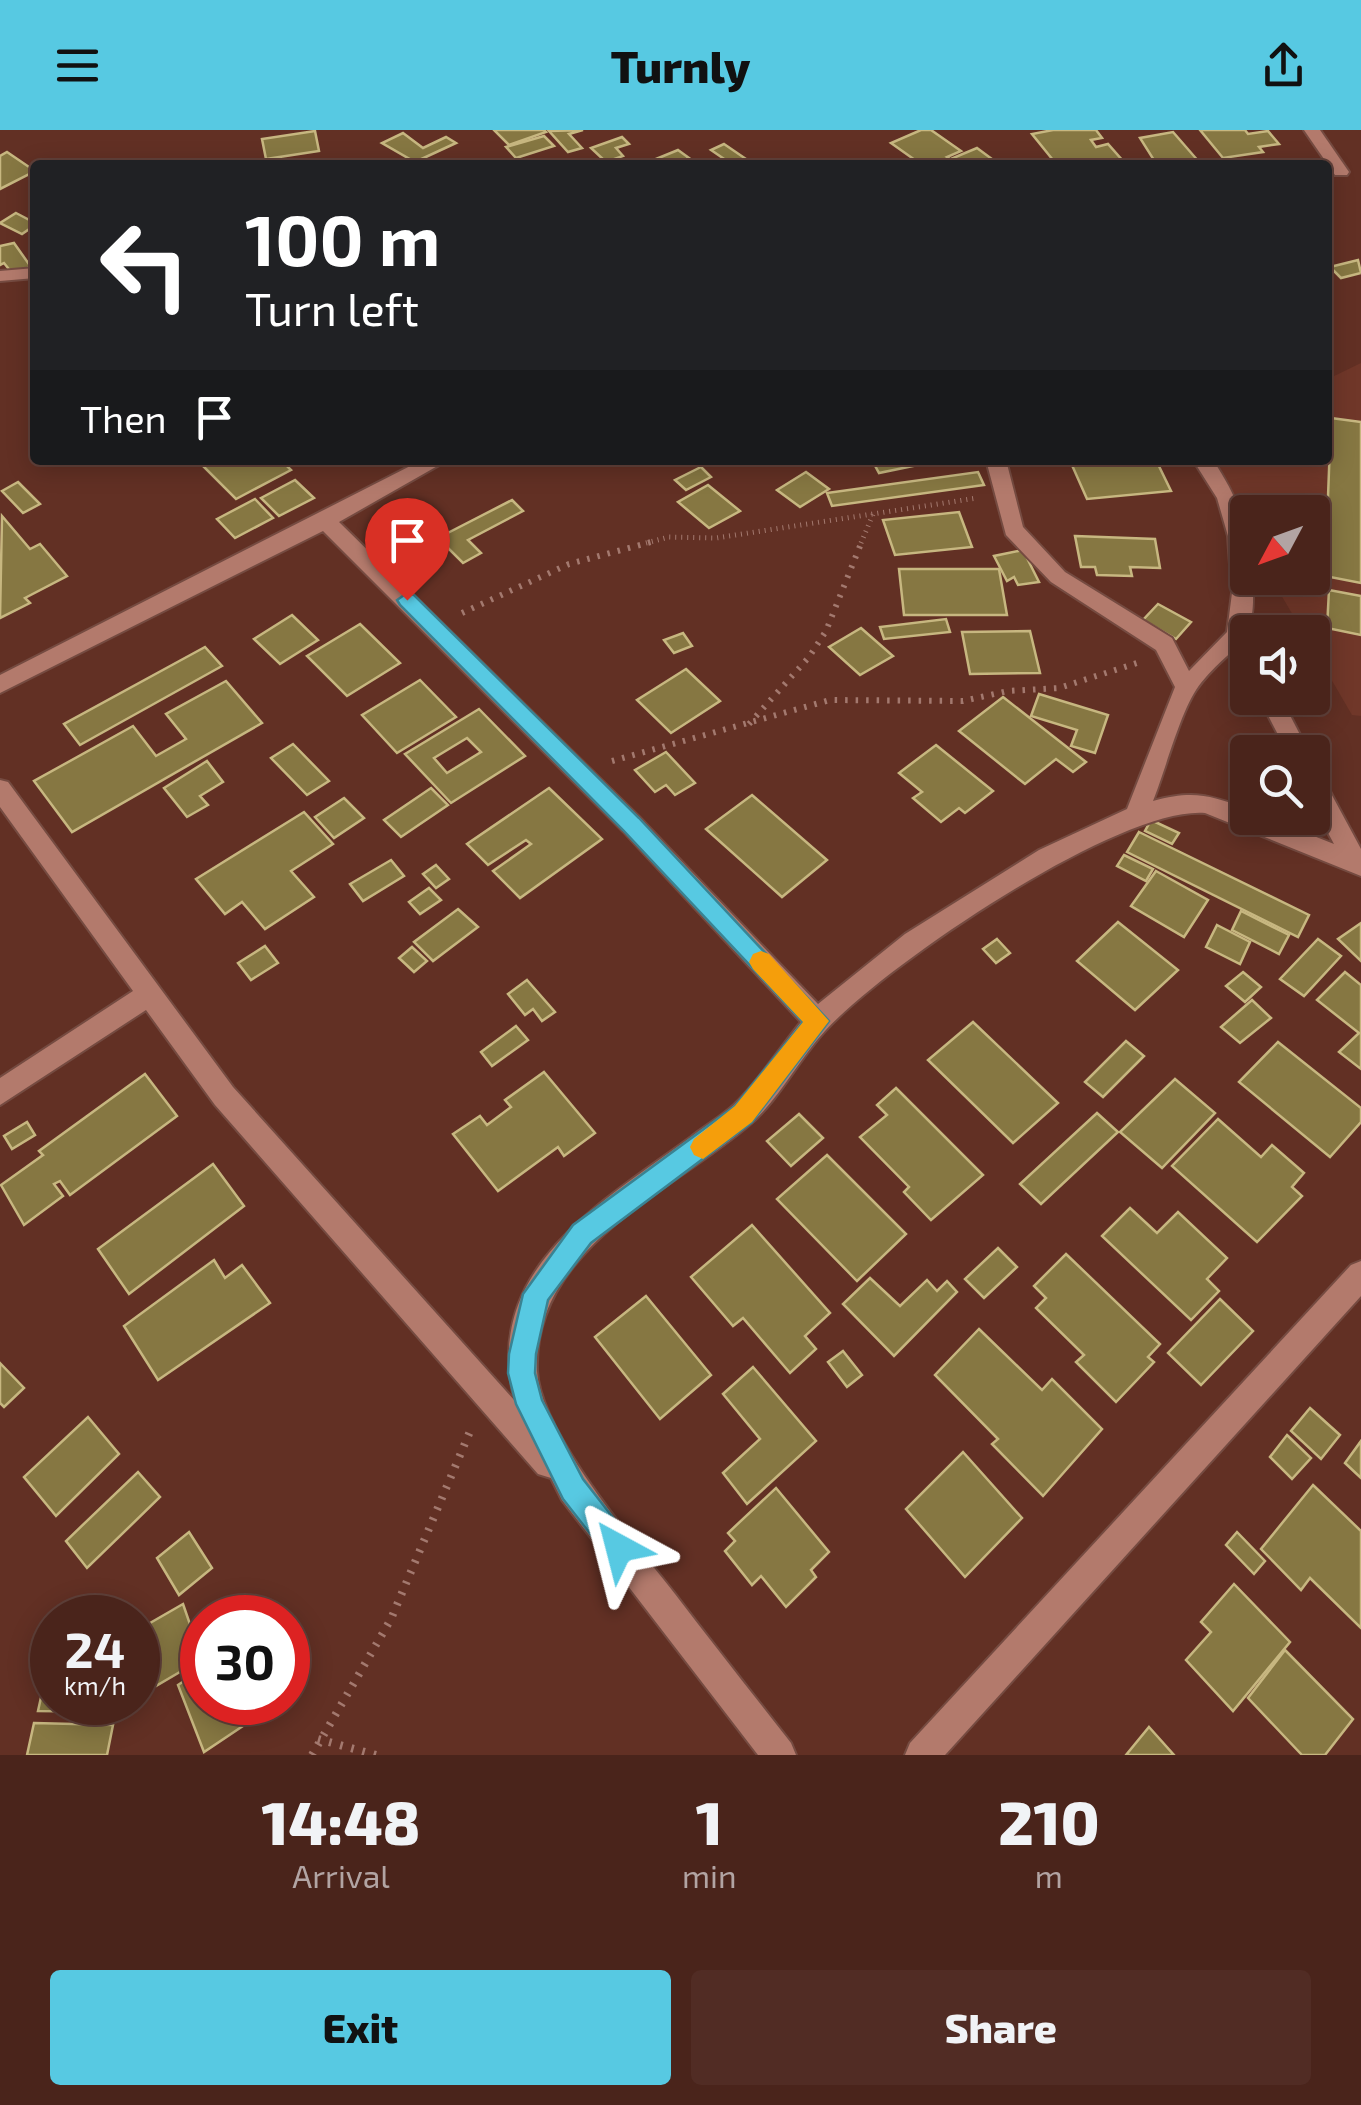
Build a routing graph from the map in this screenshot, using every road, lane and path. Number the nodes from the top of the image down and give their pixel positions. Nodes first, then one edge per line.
1 (1312, 130) edge
2 (1328, 160) edge
3 (1361, 171) edge
4 (1334, 172) edge
5 (30, 273) edge
6 (0, 276) edge
7 (429, 465) edge
8 (997, 465) edge
9 (1207, 465) edge
10 (1002, 495) junction
11 (874, 512) junction
12 (325, 522) junction
13 (1240, 615) edge
14 (434, 627) junction
15 (1230, 641) edge
16 (1170, 651) junction
17 (0, 684) edge
18 (1186, 687) junction
19 (748, 725) junction
20 (578, 770) junction
21 (0, 789) edge
22 (1330, 813) edge
23 (1136, 815) junction
24 (1358, 865) edge
25 (149, 994) junction
26 (818, 1021) junction
27 (0, 1093) edge
28 (1361, 1274) edge
29 (472, 1425) dead end
30 (573, 1489) junction
31 (318, 1739) junction
32 (312, 1755) edge
33 (376, 1755) edge
34 (779, 1755) edge
35 (922, 1755) edge

1 - 2 street
3 - 4 street
5 - 6 street
7 - 12 street
8 - 10 street
9 - 13 street
10 - 11 path
10 - 16 street
11 - 14 path
11 - 19 path
12 - 14 street
12 - 17 street
14 - 20 street
15 - 18 street
16 - 18 street
16 - 19 path
18 - 23 street
19 - 20 path
20 - 26 street
21 - 25 street
22 - 24 street
23 - 24 street
23 - 26 street
25 - 27 street
25 - 30 street
26 - 30 street
28 - 35 street
29 - 31 path
30 - 34 street
31 - 32 path
31 - 33 path

